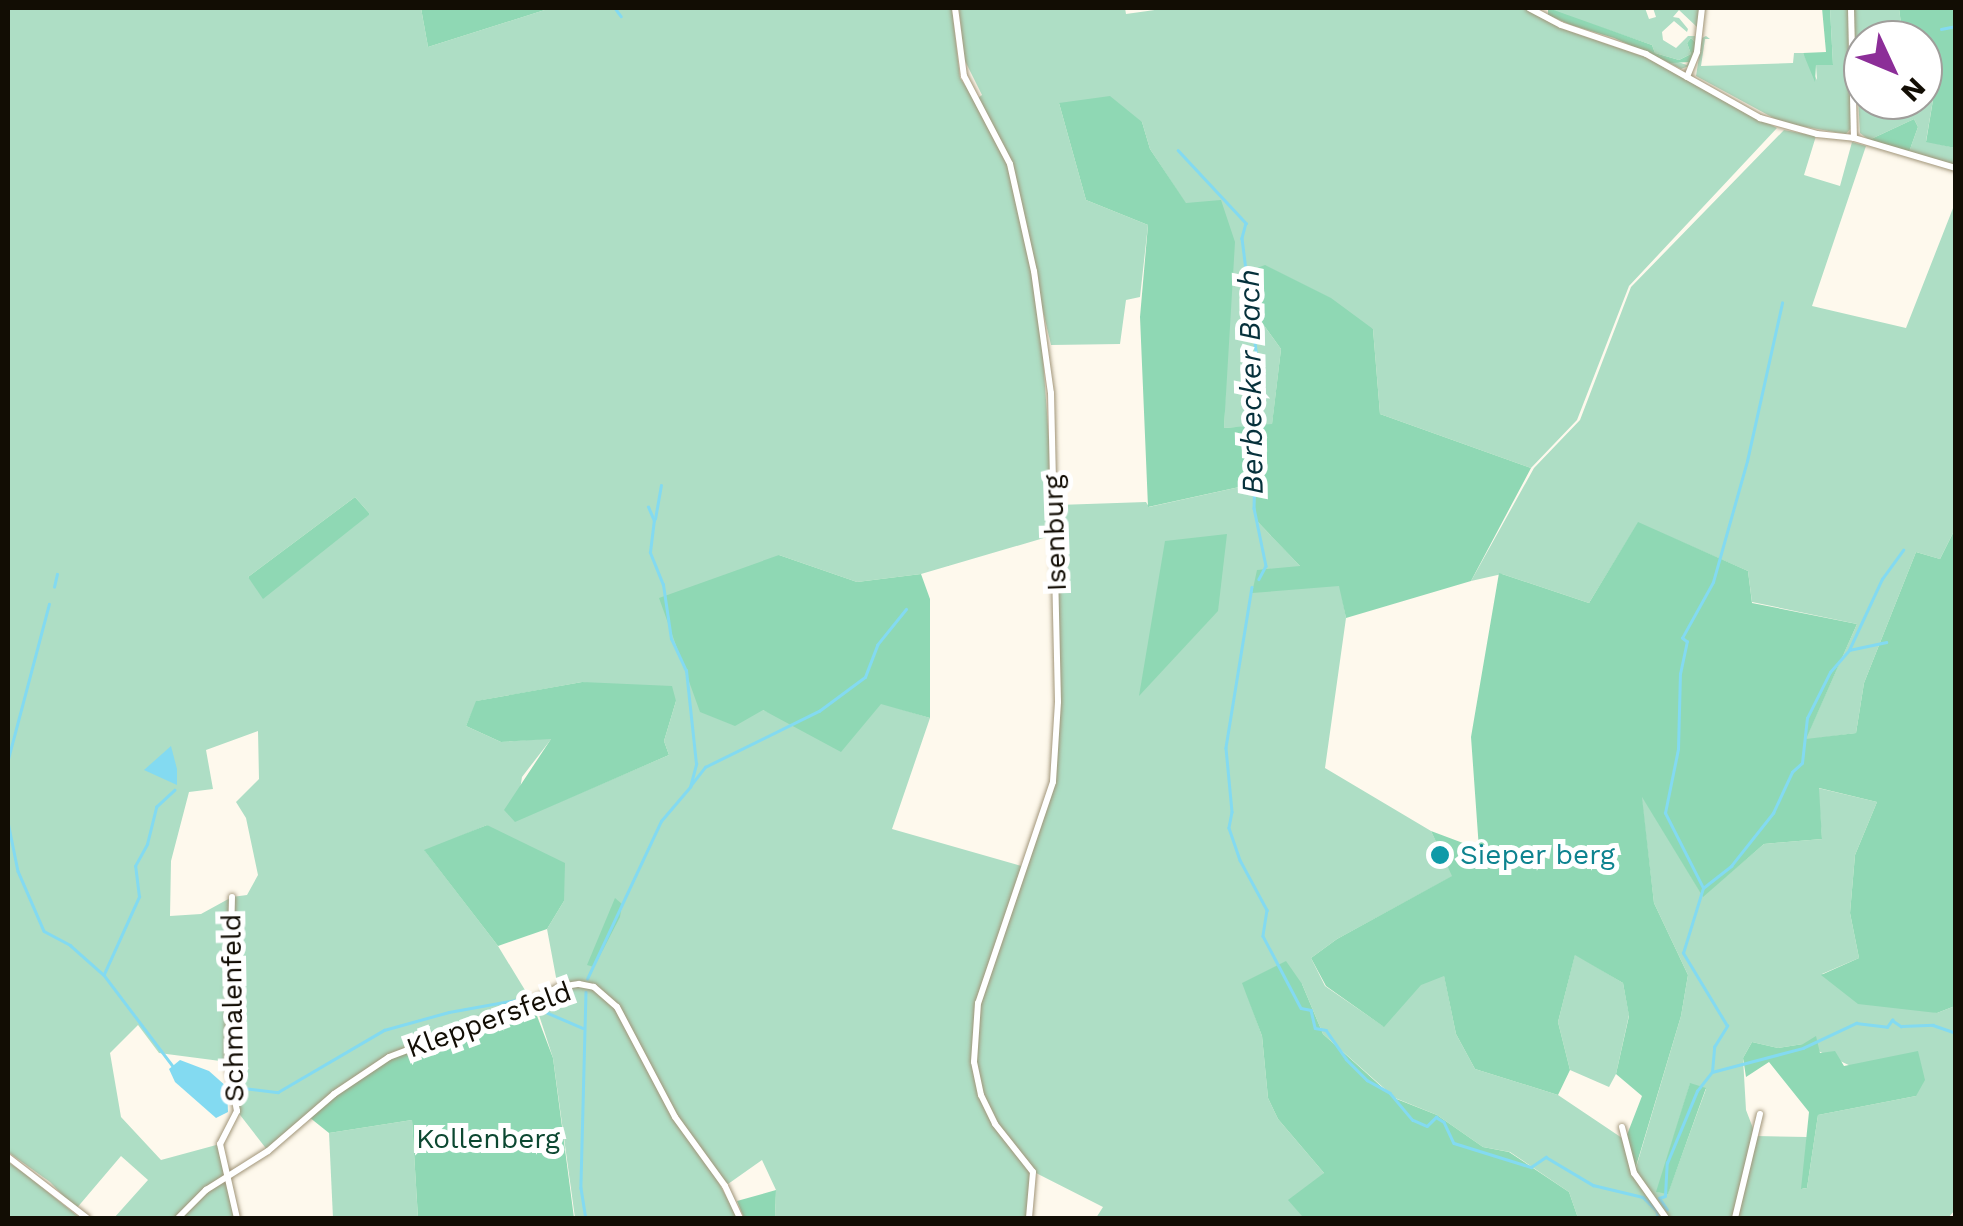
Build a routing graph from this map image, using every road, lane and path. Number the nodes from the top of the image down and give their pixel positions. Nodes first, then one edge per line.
1 (955, 8) edge
2 (1529, 8) edge
3 (1702, 8) edge
4 (1851, 8) edge
5 (1542, 11) edge
6 (1687, 77) junction
7 (1854, 138) junction
8 (1956, 168) edge
9 (232, 897) dead end
10 (1760, 1114) dead end
11 (1622, 1127) dead end
12 (8, 1157) edge
13 (227, 1176) junction
14 (88, 1218) edge
15 (178, 1218) edge
16 (237, 1218) edge
17 (740, 1218) edge
18 (1029, 1218) edge
19 (1666, 1218) edge
20 (1735, 1218) edge

1 - 18 street, Isenburg
2 - 5 street
3 - 6 street
4 - 7 street
5 - 6 street
6 - 7 street
7 - 8 street
9 - 13 street, Schmalenfeld
10 - 20 street
11 - 19 street
12 - 14 street
13 - 15 street, Kleppersfeld
13 - 16 street
13 - 17 street, Kleppersfeld

